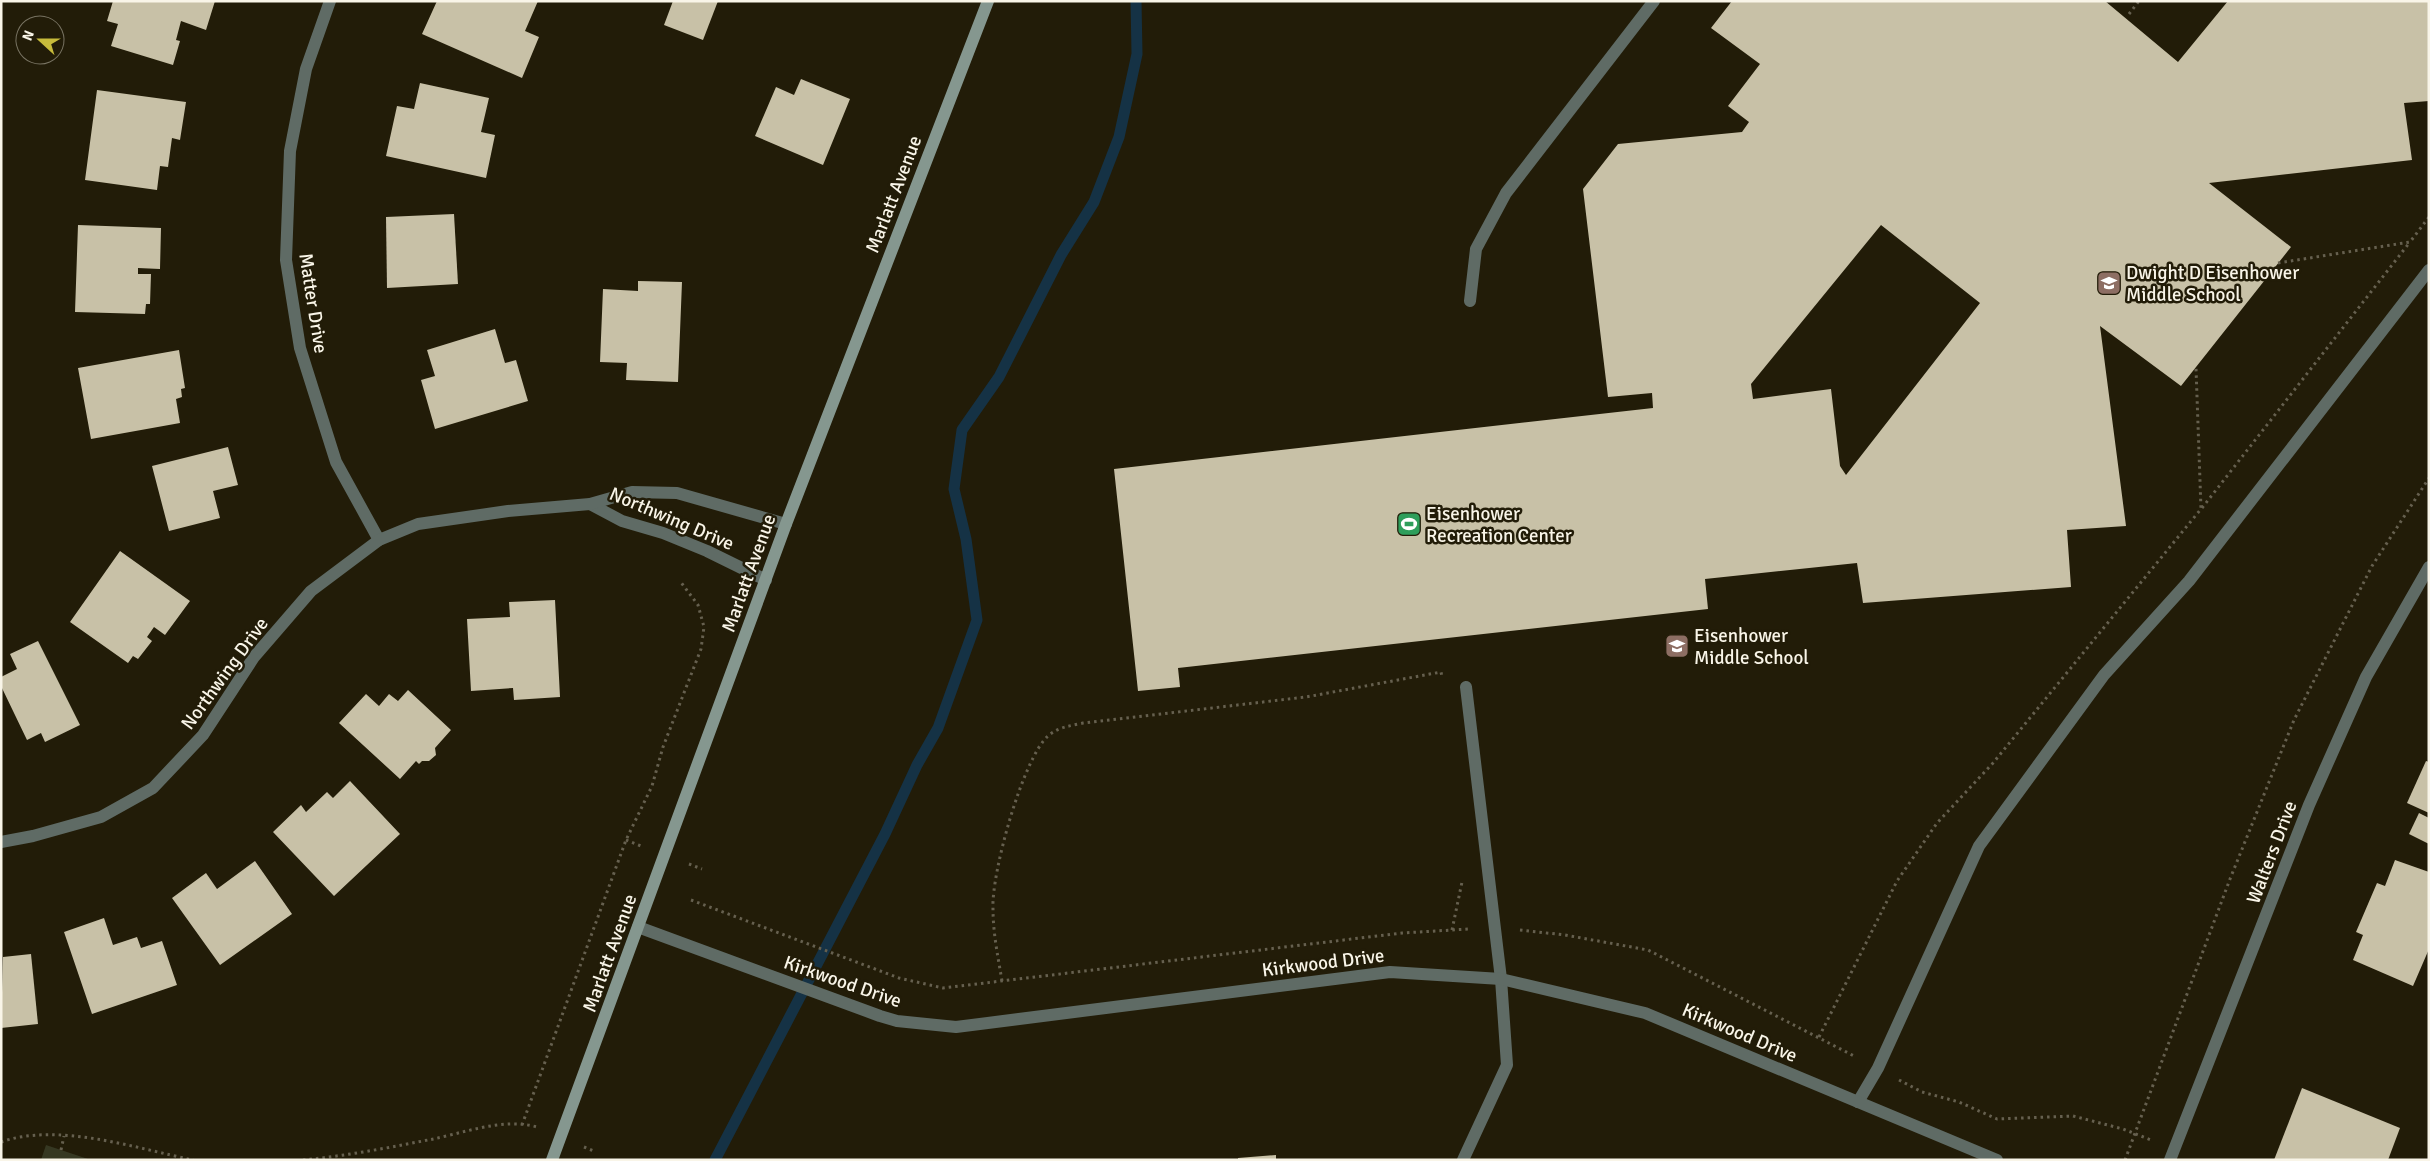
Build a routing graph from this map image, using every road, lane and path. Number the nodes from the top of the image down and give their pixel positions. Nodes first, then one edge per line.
1 (330, 1) edge
2 (988, 1) edge
3 (1654, 1) edge
4 (2139, 1) edge
5 (2129, 14) dead end
6 (2429, 217) edge
7 (2410, 242) junction
8 (2278, 264) dead end
9 (2429, 270) edge
10 (1470, 301) dead end
11 (2196, 368) dead end
12 (2429, 478) edge
13 (590, 504) junction
14 (2202, 509) junction
15 (786, 524) junction
16 (379, 540) junction
17 (2429, 567) edge
18 (766, 580) junction
19 (680, 581) dead end
20 (1443, 681) dead end
21 (1466, 687) dead end
22 (1, 842) edge
23 (691, 900) dead end
24 (638, 927) junction
25 (899, 978) dead end
26 (1502, 979) junction
27 (1002, 981) dead end
28 (1819, 1037) dead end
29 (1858, 1102) junction
30 (522, 1125) junction
31 (2124, 1129) dead end
32 (2135, 1134) junction
33 (64, 1136) junction
34 (561, 1137) junction
35 (2152, 1140) dead end
36 (1, 1142) edge
37 (61, 1150) dead end
38 (596, 1152) dead end
39 (193, 1160) edge
40 (303, 1160) edge
41 (552, 1160) edge
42 (1463, 1160) edge
43 (1997, 1160) edge
44 (2124, 1160) edge
45 (2170, 1160) edge

1 - 16 street, Matter Drive
2 - 15 street, Marlatt Avenue
3 - 10 street
4 - 5 path
6 - 7 path
7 - 8 path
7 - 14 path
9 - 29 street
11 - 14 path
12 - 32 path
13 - 15 street, Northwing Drive
13 - 16 street, Northwing Drive
13 - 18 street, Northwing Drive
14 - 28 path
15 - 18 street, Marlatt Avenue
16 - 22 street, Northwing Drive
17 - 45 street, Walters Drive
18 - 24 street, Marlatt Avenue
19 - 30 path
20 - 27 path
21 - 26 street
23 - 25 path
24 - 26 street, Kirkwood Drive
24 - 34 street, Marlatt Avenue
26 - 29 street, Kirkwood Drive
26 - 42 street
29 - 43 street, Kirkwood Drive
30 - 34 path
30 - 40 path
31 - 32 path
32 - 35 path
32 - 44 path
33 - 36 path
33 - 37 path
33 - 39 path
34 - 38 path
34 - 41 street, Marlatt Avenue

